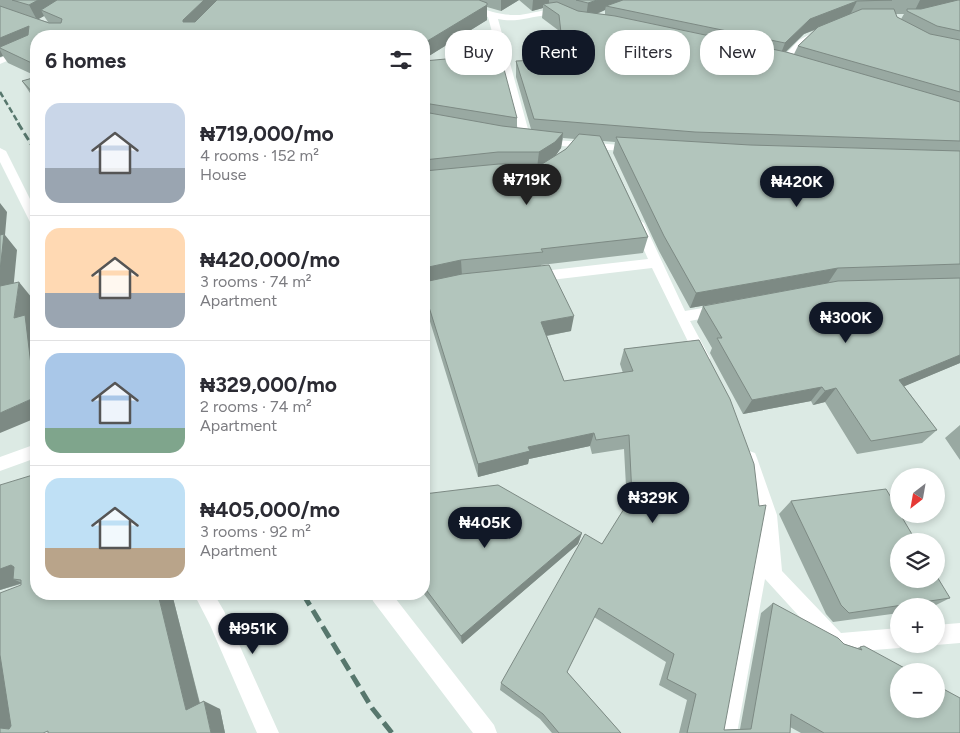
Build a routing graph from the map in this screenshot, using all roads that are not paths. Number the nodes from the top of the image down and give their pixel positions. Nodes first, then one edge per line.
1 (447, 0) edge
2 (492, 14) junction
3 (567, 17) edge
4 (824, 31) edge
5 (30, 48) edge
6 (0, 61) edge
7 (782, 63) edge
8 (573, 145) junction
9 (603, 147) junction
10 (650, 150) edge
11 (0, 151) edge
12 (564, 156) edge
13 (611, 165) edge
14 (30, 210) edge
15 (632, 210) edge
16 (657, 263) junction
17 (518, 278) edge
18 (730, 308) edge
19 (681, 317) junction
20 (709, 368) edge
21 (744, 446) edge
22 (30, 453) edge
23 (0, 464) edge
24 (768, 515) junction
25 (207, 600) edge
26 (385, 600) edge
27 (960, 633) edge
28 (945, 634) edge
29 (890, 639) edge
30 (268, 733) edge
31 (486, 733) edge
32 (726, 733) edge

1 - 2 street
2 - 3 street
2 - 8 street
4 - 7 street
5 - 6 street
8 - 9 street
8 - 12 street
9 - 10 street
9 - 13 street
11 - 14 street
15 - 16 street
16 - 17 street
16 - 19 street
18 - 19 street
19 - 20 street
21 - 24 street
22 - 23 street
24 - 29 street
24 - 32 street
25 - 30 street
26 - 31 street
27 - 28 street

